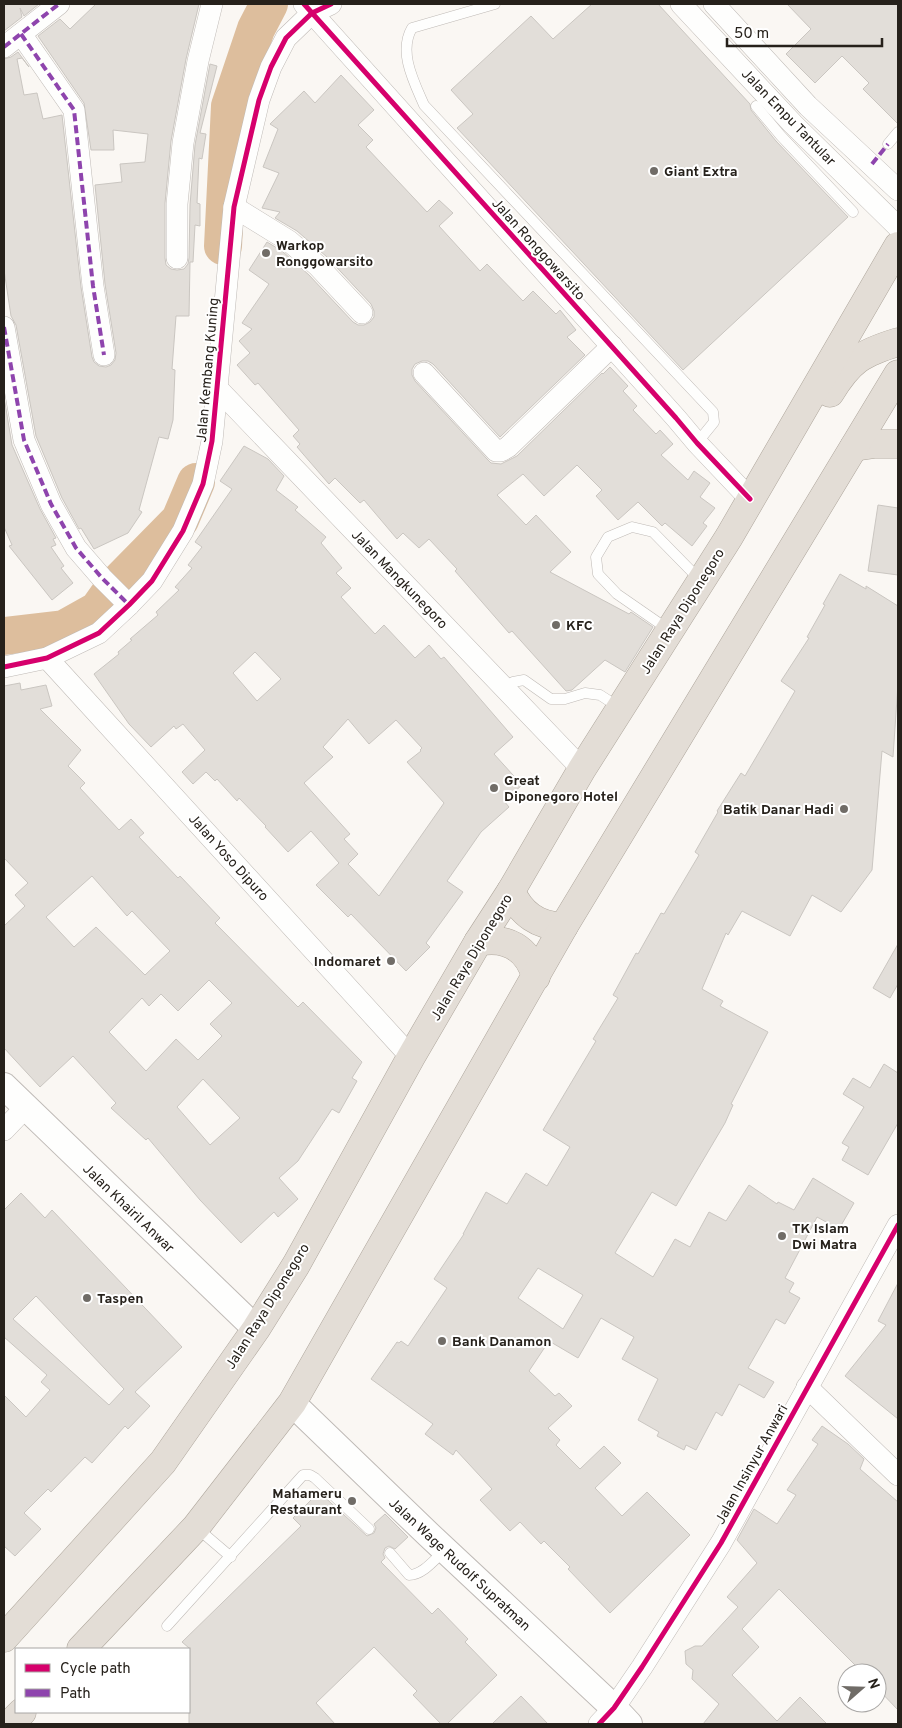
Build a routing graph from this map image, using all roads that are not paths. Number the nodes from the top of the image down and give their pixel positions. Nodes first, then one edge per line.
1 (59, 4) edge
2 (212, 4) edge
3 (331, 4) edge
4 (495, 4) edge
5 (681, 4) edge
6 (714, 4) edge
7 (308, 8) edge
8 (21, 34) junction
9 (4, 47) edge
10 (756, 106) dead end
11 (797, 119) junction
12 (898, 132) edge
13 (888, 144) dead end
14 (898, 190) edge
15 (234, 207) junction
16 (853, 212) dead end
17 (898, 228) edge
18 (176, 258) dead end
19 (896, 259) edge
20 (362, 313) dead end
21 (4, 327) edge
22 (898, 342) edge
23 (612, 346) junction
24 (104, 355) dead end
25 (424, 373) dead end
26 (898, 374) edge
27 (217, 388) junction
28 (697, 443) junction
29 (898, 444) edge
30 (854, 447) junction
31 (767, 471) junction
32 (750, 499) junction
33 (701, 581) junction
34 (124, 600) junction
35 (670, 630) junction
36 (47, 658) junction
37 (4, 667) edge
38 (505, 689) junction
39 (621, 708) junction
40 (582, 769) junction
41 (511, 891) junction
42 (564, 926) junction
43 (478, 942) junction
44 (536, 977) junction
45 (411, 1057) junction
46 (4, 1086) edge
47 (25, 1108) junction
48 (4, 1130) edge
49 (898, 1225) edge
50 (256, 1329) junction
51 (807, 1387) junction
52 (292, 1403) junction
53 (898, 1474) edge
54 (196, 1527) junction
55 (370, 1529) dead end
56 (445, 1550) junction
57 (390, 1553) dead end
58 (231, 1557) junction
59 (167, 1626) dead end
60 (4, 1638) edge
61 (82, 1648) edge
62 (21, 1713) edge
63 (614, 1719) edge
64 (10, 1724) edge

1 - 8 street
2 - 18 street
3 - 7 street, Jalan Kembang Kuning
4 - 28 lane
5 - 11 street, Jalan Empu Tantular
6 - 11 street, Jalan Empu Tantular
7 - 15 street, Jalan Kembang Kuning
7 - 23 street, Jalan Ronggowarsito
8 - 9 street
8 - 24 street
10 - 11 lane
11 - 14 street, Jalan Empu Tantular
11 - 16 lane
11 - 17 street, Jalan Empu Tantular
12 - 13 lane
15 - 20 street
15 - 27 street, Jalan Kembang Kuning
19 - 31 highway, Jalan Raya Diponegoro
21 - 34 street
22 - 31 highway
23 - 25 street
23 - 28 street, Jalan Ronggowarsito
26 - 30 highway
27 - 34 street, Jalan Kembang Kuning
27 - 38 street, Jalan Mangkunegoro
28 - 32 street, Jalan Ronggowarsito
29 - 30 highway
30 - 42 highway
31 - 32 highway, Jalan Raya Diponegoro
32 - 33 highway, Jalan Raya Diponegoro
33 - 35 highway, Jalan Raya Diponegoro
33 - 35 lane
34 - 36 street, Jalan Kembang Kuning
35 - 39 highway, Jalan Raya Diponegoro
36 - 37 street, Jalan Kembang Kuning
36 - 45 street, Jalan Yoso Dipuro
38 - 39 lane
38 - 40 street, Jalan Mangkunegoro
39 - 40 highway, Jalan Raya Diponegoro
40 - 41 highway, Jalan Raya Diponegoro
41 - 42 highway
41 - 43 highway, Jalan Raya Diponegoro
42 - 44 highway
43 - 44 highway
43 - 45 highway, Jalan Raya Diponegoro
44 - 52 highway
45 - 50 highway, Jalan Raya Diponegoro
46 - 47 street, Jalan Khairil Anwar
47 - 48 street
47 - 50 street, Jalan Khairil Anwar
49 - 51 street, Jalan Insinyur Anwari
50 - 60 highway, Jalan Raya Diponegoro
51 - 53 street
51 - 63 street, Jalan Insinyur Anwari
52 - 54 highway
52 - 56 street, Jalan Wage Rudolf Supratman
54 - 58 lane
54 - 61 highway
55 - 58 lane
56 - 57 lane
56 - 63 street, Jalan Wage Rudolf Supratman
58 - 59 lane
62 - 64 highway

